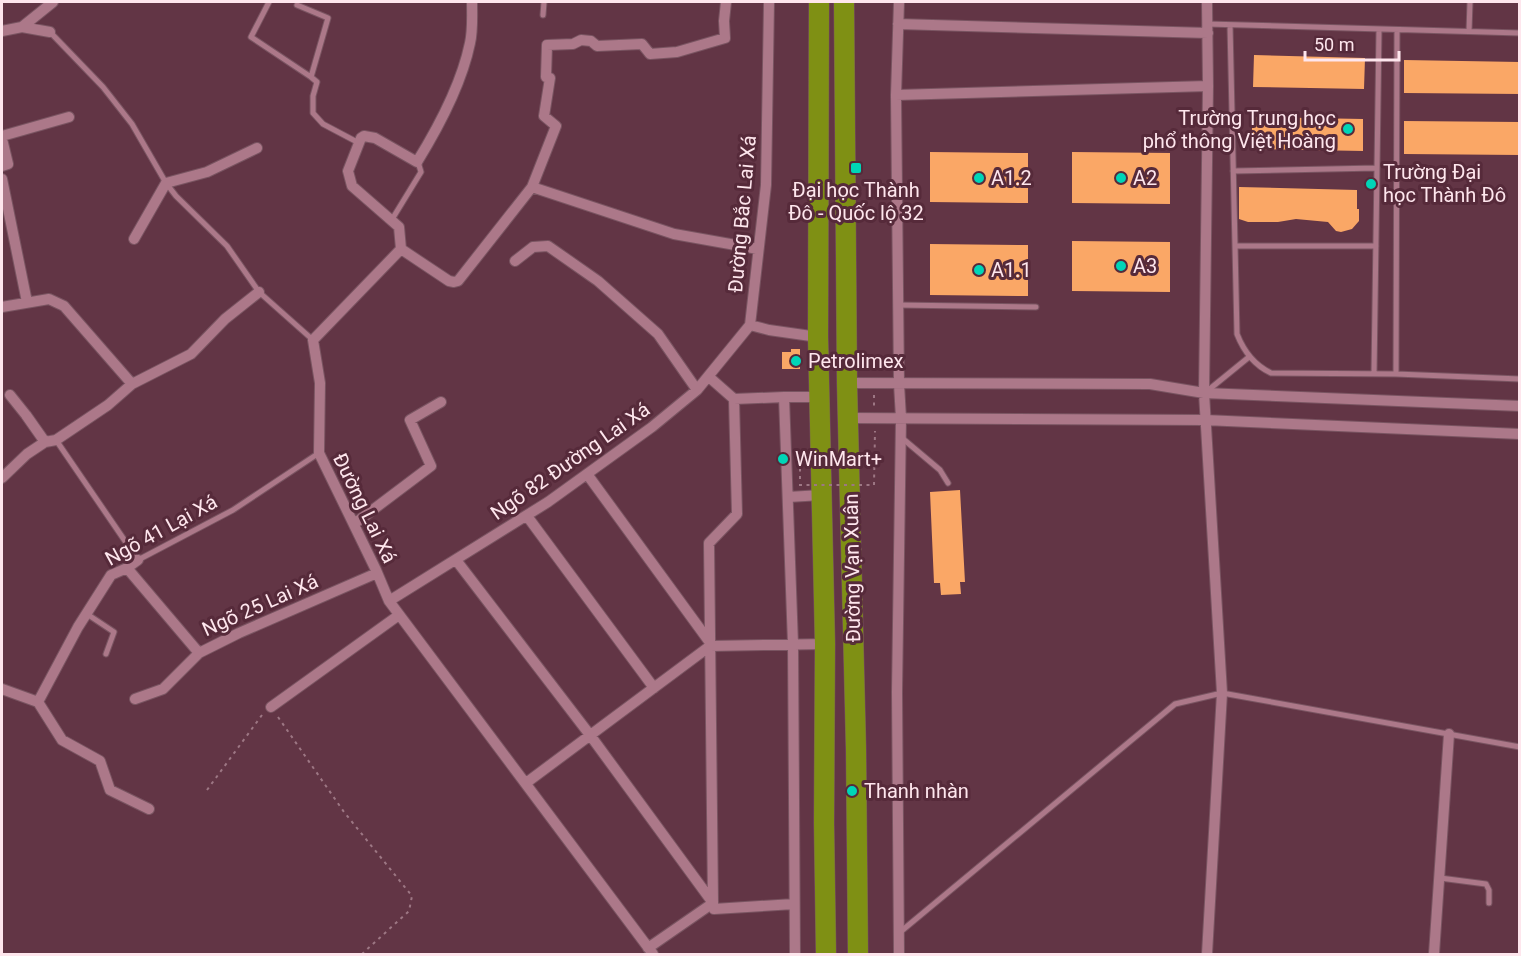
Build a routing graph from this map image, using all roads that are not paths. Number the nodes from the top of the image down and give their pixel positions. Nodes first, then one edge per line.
1 (53, 2) edge
2 (269, 2) edge
3 (472, 2) edge
4 (544, 2) edge
5 (726, 2) edge
6 (769, 2) edge
7 (819, 2) edge
8 (844, 2) edge
9 (899, 2) edge
10 (1207, 2) edge
11 (1470, 2) edge
12 (297, 4) dead end
13 (543, 15) dead end
14 (898, 24) junction
15 (1230, 25) junction
16 (22, 27) junction
17 (1208, 28) junction
18 (1379, 30) junction
19 (1397, 30) junction
20 (2, 31) edge
21 (1468, 31) junction
22 (50, 32) joint
23 (1520, 33) edge
24 (311, 77) junction
25 (1208, 86) junction
26 (896, 95) junction
27 (69, 117) dead end
28 (2, 138) edge
29 (359, 143) junction
30 (257, 148) dead end
31 (417, 162) junction
32 (2, 166) edge
33 (1377, 168) junction
34 (1233, 171) junction
35 (2, 179) edge
36 (166, 183) junction
37 (532, 187) junction
38 (391, 221) junction
39 (134, 239) dead end
40 (1235, 246) junction
41 (1376, 246) junction
42 (401, 249) junction
43 (758, 249) junction
44 (515, 261) dead end
45 (259, 292) junction
46 (27, 302) junction
47 (898, 305) junction
48 (2, 307) edge
49 (1036, 307) dead end
50 (750, 325) junction
51 (818, 337) junction
52 (314, 340) junction
53 (1249, 357) junction
54 (1374, 374) junction
55 (1396, 374) junction
56 (708, 377) junction
57 (1520, 379) edge
58 (847, 382) junction
59 (132, 384) junction
60 (899, 384) junction
61 (698, 390) junction
62 (1204, 393) junction
63 (10, 395) dead end
64 (784, 397) junction
65 (819, 397) junction
66 (734, 399) junction
67 (441, 402) dead end
68 (1520, 406) edge
69 (849, 418) junction
70 (901, 418) junction
71 (1205, 420) junction
72 (1520, 434) edge
73 (901, 437) junction
74 (50, 441) junction
75 (319, 453) junction
76 (587, 474) junction
77 (2, 478) edge
78 (948, 483) dead end
79 (822, 495) junction
80 (788, 497) junction
81 (527, 516) junction
82 (354, 524) junction
83 (138, 560) junction
84 (456, 560) junction
85 (127, 568) junction
86 (377, 573) junction
87 (389, 601) junction
88 (87, 614) junction
89 (399, 615) junction
90 (825, 644) junction
91 (710, 645) junction
92 (793, 645) junction
93 (199, 653) junction
94 (106, 654) dead end
95 (2, 688) edge
96 (654, 688) junction
97 (1222, 693) junction
98 (135, 699) dead end
99 (38, 702) junction
100 (271, 707) road end
101 (1449, 734) junction
102 (590, 735) junction
103 (1520, 747) edge
104 (526, 783) junction
105 (149, 809) dead end
106 (824, 823) junction
107 (855, 823) junction
108 (1440, 878) junction
109 (713, 903) junction
110 (1489, 903) dead end
111 (794, 904) junction
112 (898, 934) junction
113 (651, 951) edge
114 (795, 954) edge
115 (826, 954) edge
116 (858, 954) edge
117 (899, 954) edge
118 (1207, 954) edge
119 (1434, 954) edge

1 - 16 street
2 - 24 lane
3 - 31 street
4 - 13 lane
5 - 37 street
6 - 43 street, Đường Bắc Lai Xá
7 - 51 highway, Đường Vạn Xuân
8 - 58 highway, Đường Vạn Xuân
9 - 14 street
10 - 17 street
11 - 21 lane
12 - 24 lane
14 - 17 street
14 - 26 street
15 - 17 lane
15 - 18 lane
15 - 34 lane
16 - 20 street
16 - 22 street
17 - 25 street
18 - 19 lane
18 - 33 lane
19 - 21 lane
19 - 55 lane
21 - 23 lane
22 - 36 lane
24 - 29 lane
25 - 26 street
25 - 62 street
26 - 47 street
27 - 28 street
28 - 32 street
29 - 31 street
29 - 38 street
30 - 36 street
31 - 38 lane
33 - 34 lane
33 - 41 lane
34 - 40 lane
35 - 46 street
36 - 39 street
36 - 45 lane
37 - 42 street
37 - 43 street
38 - 42 street
40 - 41 lane
40 - 53 lane
41 - 54 lane
42 - 52 street
43 - 50 street, Đường Bắc Lai Xá
44 - 61 street
45 - 52 lane
45 - 59 street
46 - 48 street
46 - 59 street
47 - 49 lane
47 - 60 street
50 - 51 street
50 - 56 street, Ngõ 82 Đường Lai Xá
51 - 65 highway, Đường Vạn Xuân
52 - 75 street, Đường Lai Xá
53 - 54 lane
53 - 62 lane
54 - 55 lane
55 - 57 lane
56 - 61 street, Ngõ 82 Đường Lai Xá
56 - 66 street
58 - 60 street
58 - 69 highway, Đường Vạn Xuân
59 - 74 street
60 - 62 street
60 - 70 street
61 - 76 street, Ngõ 82 Đường Lai Xá
62 - 68 street
62 - 71 street
63 - 74 street
64 - 65 street
64 - 66 street
64 - 80 street
65 - 79 highway, Đường Vạn Xuân
66 - 91 street
67 - 82 street
69 - 70 street
69 - 107 highway, Đường Vạn Xuân
70 - 71 street
70 - 73 street
71 - 72 street
71 - 97 street
73 - 78 lane
73 - 112 street
74 - 77 street
74 - 83 lane
75 - 82 street, Đường Lai Xá
75 - 83 lane, Ngõ 41 Lại Xá
76 - 81 street, Ngõ 82 Đường Lai Xá
76 - 91 street
79 - 80 street
79 - 90 highway, Đường Vạn Xuân
80 - 92 street
81 - 84 street, Ngõ 82 Đường Lai Xá
81 - 96 street
82 - 86 street, Đường Lai Xá
83 - 85 street, Ngõ 41 Lại Xá
84 - 87 street, Ngõ 82 Đường Lai Xá
84 - 102 street
85 - 88 street, Ngõ 41 Lại Xá
85 - 93 street
86 - 87 street, Đường Lai Xá
86 - 93 street, Ngõ 25 Lai Xá
87 - 89 street, Đường Lai Xá
88 - 94 lane
88 - 99 street, Ngõ 41 Lại Xá
89 - 100 street
89 - 104 street, Đường Lai Xá
90 - 92 street
90 - 106 highway, Đường Vạn Xuân
91 - 92 street
91 - 96 street
91 - 109 street
92 - 111 street
93 - 98 street, Ngõ 25 Lai Xá
95 - 99 street
96 - 102 street
97 - 101 lane
97 - 112 lane
97 - 118 street
99 - 105 street
101 - 103 lane
101 - 108 street
102 - 104 street
102 - 109 street
104 - 113 street, Đường Lai Xá
106 - 107 highway
106 - 115 highway, Đường Vạn Xuân
107 - 116 highway, Đường Vạn Xuân
108 - 110 lane
108 - 119 street
109 - 111 street
109 - 113 street
111 - 114 street
112 - 117 street

